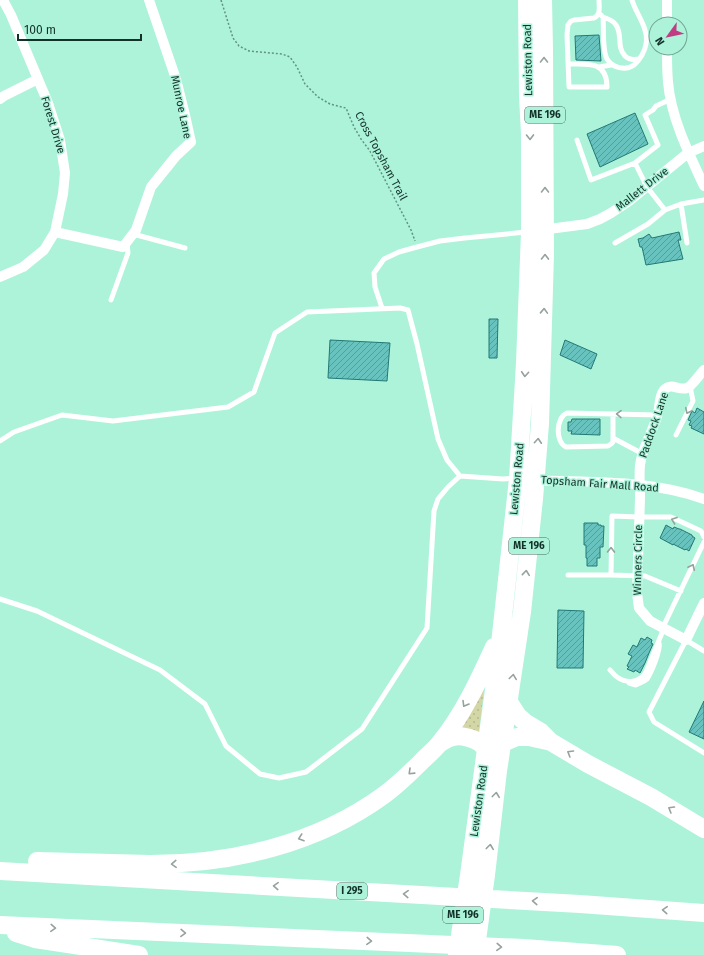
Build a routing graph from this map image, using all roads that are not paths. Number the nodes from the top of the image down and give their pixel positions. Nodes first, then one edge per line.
1 (3, 0) edge
2 (149, 0) edge
3 (527, 0) edge
4 (543, 0) edge
5 (599, 0) edge
6 (632, 0) edge
7 (667, 0) edge
8 (601, 15) junction
9 (667, 16) edge
10 (667, 56) edge
11 (640, 59) junction
12 (569, 64) junction
13 (611, 65) junction
14 (599, 67) junction
15 (38, 79) junction
16 (671, 99) junction
17 (0, 100) edge
18 (577, 140) dead end
19 (704, 146) edge
20 (688, 153) junction
21 (635, 163) junction
22 (704, 186) edge
23 (647, 187) junction
24 (704, 200) edge
25 (681, 204) junction
26 (665, 210) junction
27 (538, 231) junction
28 (55, 232) junction
29 (130, 238) junction
30 (615, 243) dead end
31 (688, 243) dead end
32 (185, 248) dead end
33 (0, 277) edge
34 (111, 300) dead end
35 (382, 308) junction
36 (704, 370) edge
37 (690, 386) junction
38 (613, 414) junction
39 (658, 414) junction
40 (676, 435) dead end
41 (613, 438) junction
42 (0, 441) edge
43 (642, 454) junction
44 (460, 476) junction
45 (526, 479) junction
46 (640, 484) junction
47 (704, 499) edge
48 (639, 517) junction
49 (704, 537) edge
50 (704, 542) edge
51 (568, 575) dead end
52 (610, 575) junction
53 (637, 576) junction
54 (681, 591) junction
55 (0, 599) edge
56 (704, 603) edge
57 (663, 628) junction
58 (502, 632) junction
59 (686, 640) junction
60 (704, 651) edge
61 (610, 670) dead end
62 (509, 702) junction
63 (551, 742) junction
64 (502, 743) junction
65 (439, 744) junction
66 (486, 751) junction
67 (704, 752) edge
68 (498, 771) junction
69 (704, 829) edge
70 (0, 860) edge
71 (0, 871) edge
72 (478, 875) junction
73 (704, 914) edge
74 (0, 925) edge
75 (0, 928) edge
76 (524, 948) junction
77 (139, 955) edge
78 (457, 955) edge
79 (475, 955) edge
80 (553, 955) edge
81 (617, 955) edge

1 - 15 street, Forest Drive
2 - 29 street, Munroe Lane
3 -> 27 highway, Lewiston Road / ME 196
27 -> 4 highway, Lewiston Road / ME 196
5 - 8 lane
6 - 11 lane
7 - 9 street
8 - 11 lane
8 - 12 lane
8 - 13 lane
10 - 16 street
11 - 13 lane
12 - 14 lane
12 - 14 lane
13 - 14 lane
15 - 17 street
15 - 28 street, Forest Drive
16 - 20 street
16 - 21 lane
18 - 21 lane
19 - 20 street, Mallett Drive
20 - 22 street
20 - 23 street, Mallett Drive
21 - 23 lane
23 - 26 lane
23 - 27 street, Mallett Drive
24 - 25 lane
25 - 26 lane
25 - 31 lane
26 - 30 lane
27 - 35 lane
27 - 45 highway, Lewiston Road / ME 196
28 - 29 street
28 - 33 street, Forest Drive
29 - 32 lane
29 - 34 lane
35 - 42 lane
35 - 44 lane
36 - 37 street
37 - 39 street, Paddock Lane
37 -> 40 lane
39 -> 38 lane
38 - 41 lane
38 - 41 lane
39 - 43 street, Paddock Lane
41 - 43 lane
43 - 46 street, Paddock Lane
44 - 45 lane
44 - 55 lane
45 - 46 street, Topsham Fair Mall Road
45 - 58 highway, Lewiston Road / ME 196
62 -> 45 highway, Lewiston Road / ME 196
46 - 47 street, Topsham Fair Mall Road
46 - 48 street, Winners Circle
49 -> 48 lane
52 -> 48 lane
48 - 53 street, Winners Circle
54 -> 50 lane
51 - 52 lane
52 - 53 lane
53 - 54 lane
53 - 57 street, Winners Circle
54 - 57 lane
56 - 59 street
57 - 59 street, Winners Circle
57 - 61 lane
58 -> 65 highway
58 - 66 highway, Lewiston Road / ME 196
59 - 60 lane
59 - 67 lane
62 - 63 highway
62 - 64 highway, Lewiston Road / ME 196
63 - 64 highway
69 -> 63 highway
64 - 66 highway
64 - 68 highway, Lewiston Road / ME 196
65 - 66 highway
65 -> 70 highway
66 - 68 highway
66 - 72 highway, Lewiston Road / ME 196
72 -> 68 highway, Lewiston Road / ME 196
73 -> 71 highway, I 295
72 - 78 highway, Lewiston Road / ME 196
72 - 79 highway, Lewiston Road / ME 196
74 -> 76 highway
75 - 77 highway
76 - 80 highway
76 - 81 highway

